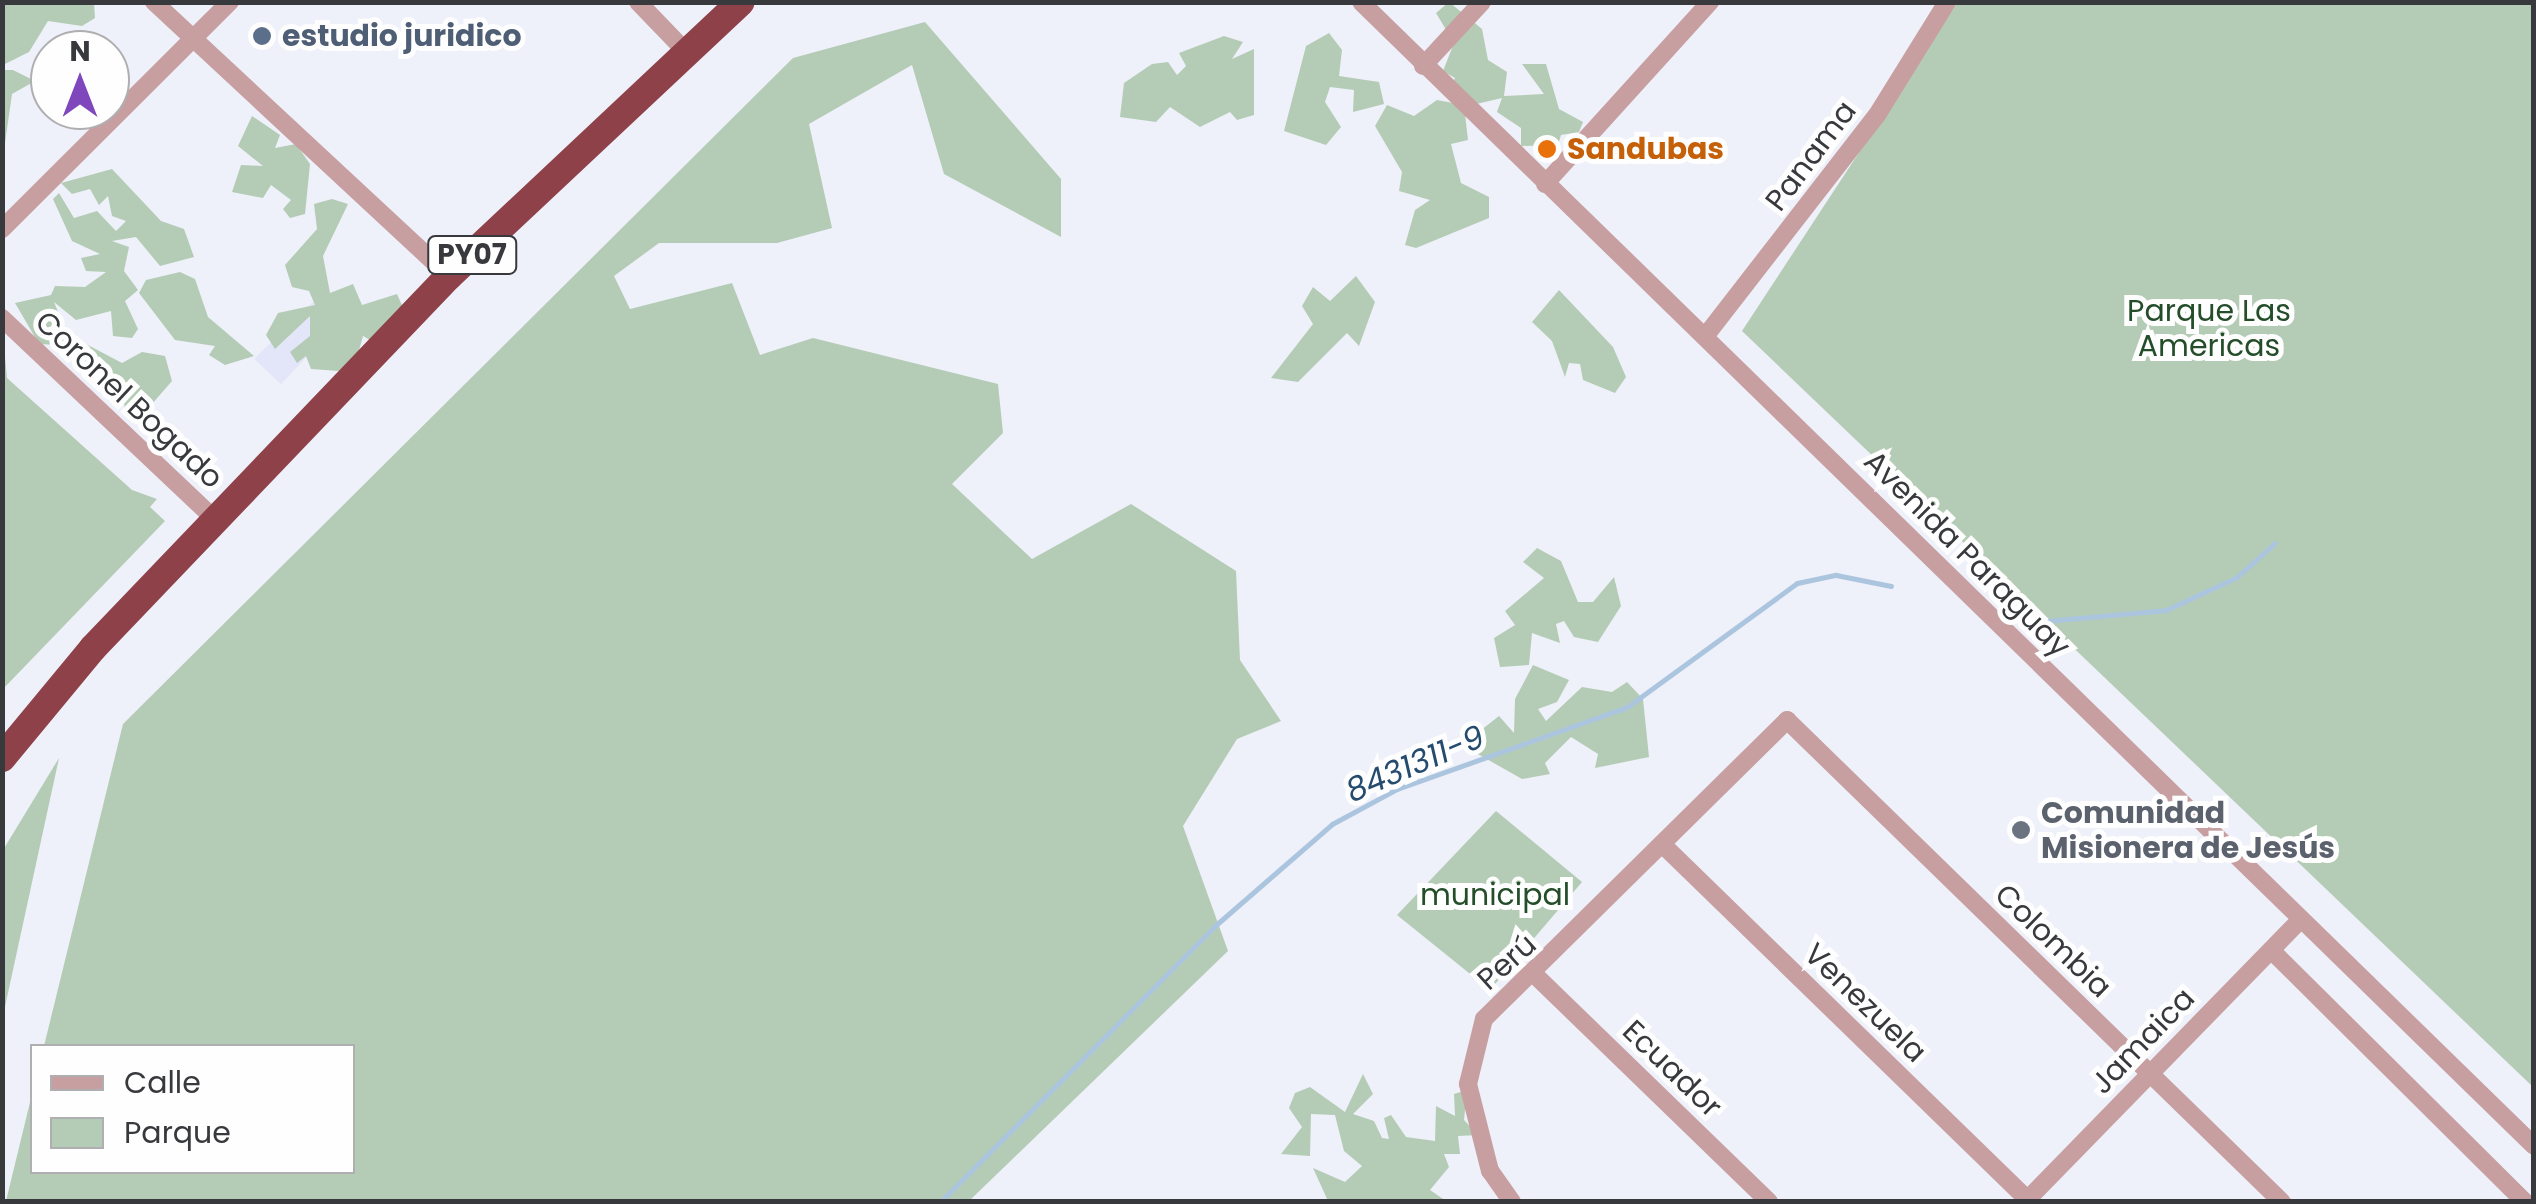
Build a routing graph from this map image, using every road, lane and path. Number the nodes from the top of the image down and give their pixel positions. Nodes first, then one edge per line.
1 (154, 2) edge
2 (230, 2) edge
3 (638, 2) edge
4 (741, 2) edge
5 (1361, 2) edge
6 (1482, 2) edge
7 (1710, 2) edge
8 (1946, 2) edge
9 (193, 40) junction
10 (689, 55) junction
11 (1424, 66) junction
12 (1545, 184) junction
13 (2, 229) edge
14 (449, 276) junction
15 (2, 318) edge
16 (1706, 334) junction
17 (218, 522) junction
18 (1787, 720) joint
19 (2, 758) edge
20 (1662, 844) junction
21 (2301, 919) junction
22 (2271, 950) junction
23 (1537, 977) junction
24 (2150, 1074) junction
25 (2534, 1146) edge
26 (2027, 1201) edge
27 (1512, 1202) edge
28 (1769, 1202) edge
29 (2282, 1202) edge
30 (2526, 1202) edge

1 - 9 street
2 - 9 street
3 - 10 street
4 - 10 highway, PY07
5 - 11 street, Avenida Paraguay
6 - 11 street
7 - 12 street
8 - 16 street, Panama
9 - 13 street
9 - 14 street
10 - 14 highway, PY07
11 - 12 street, Avenida Paraguay
12 - 16 street, Avenida Paraguay
14 - 17 highway, PY07
15 - 17 street, Coronel Bogado
16 - 21 street, Avenida Paraguay
17 - 19 highway, PY07
18 - 20 street, Perú
18 - 24 street, Colombia
20 - 23 street, Perú
20 - 26 street, Venezuela
21 - 22 street, Jamaica
21 - 25 street, Avenida Paraguay
22 - 24 street, Jamaica
22 - 30 street
23 - 27 street, Perú
23 - 28 street, Ecuador
24 - 26 street, Jamaica
24 - 29 street, Colombia

